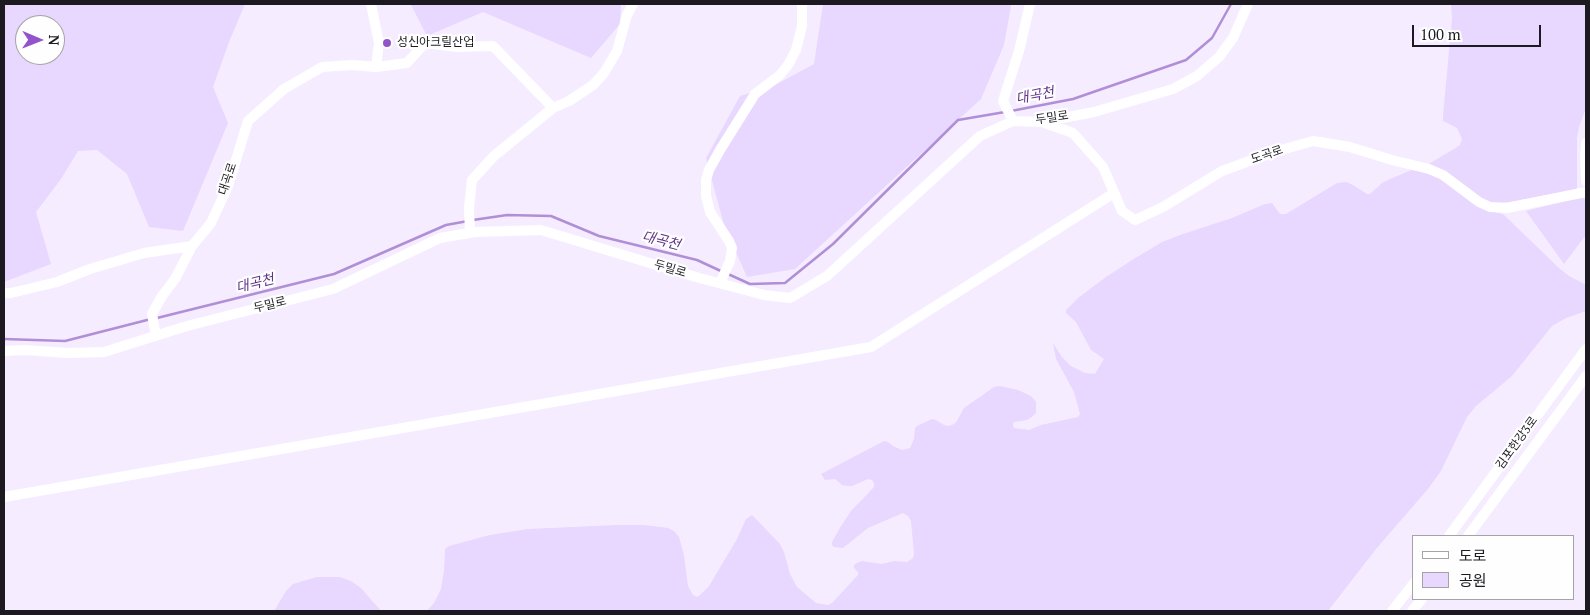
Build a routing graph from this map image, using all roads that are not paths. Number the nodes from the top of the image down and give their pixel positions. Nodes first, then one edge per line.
1 (371, 4) edge
2 (633, 4) edge
3 (802, 4) edge
4 (1030, 4) edge
5 (1248, 4) edge
6 (376, 66) junction
7 (553, 108) junction
8 (1012, 119) junction
9 (1041, 122) junction
10 (1586, 143) edge
11 (1586, 180) edge
12 (1586, 192) edge
13 (1114, 193) junction
14 (470, 230) junction
15 (192, 246) junction
16 (721, 281) junction
17 (4, 293) edge
18 (156, 336) junction
19 (1586, 349) edge
20 (4, 351) edge
21 (1586, 376) edge
22 (4, 497) edge
23 (1450, 535) edge
24 (1469, 535) edge
25 (1412, 586) edge
26 (1421, 600) edge
27 (1392, 611) edge
28 (1412, 611) edge

1 - 6 street
2 - 7 street
3 - 16 street
4 - 8 street
5 - 9 street, 두밀로
6 - 7 street, 대곡로
6 - 15 street, 대곡로
7 - 14 street
8 - 9 street, 두밀로
8 - 16 street, 두밀로
9 - 13 street
10 - 11 street
12 - 13 street, 도곡로
13 - 22 street
14 - 16 street, 두밀로
14 - 18 street, 두밀로
15 - 17 street
15 - 18 street, 대곡로
18 - 20 street, 두밀로
19 - 23 street, 김포한강3로
21 - 24 street, 김포한강3로
25 - 27 street
26 - 28 street

